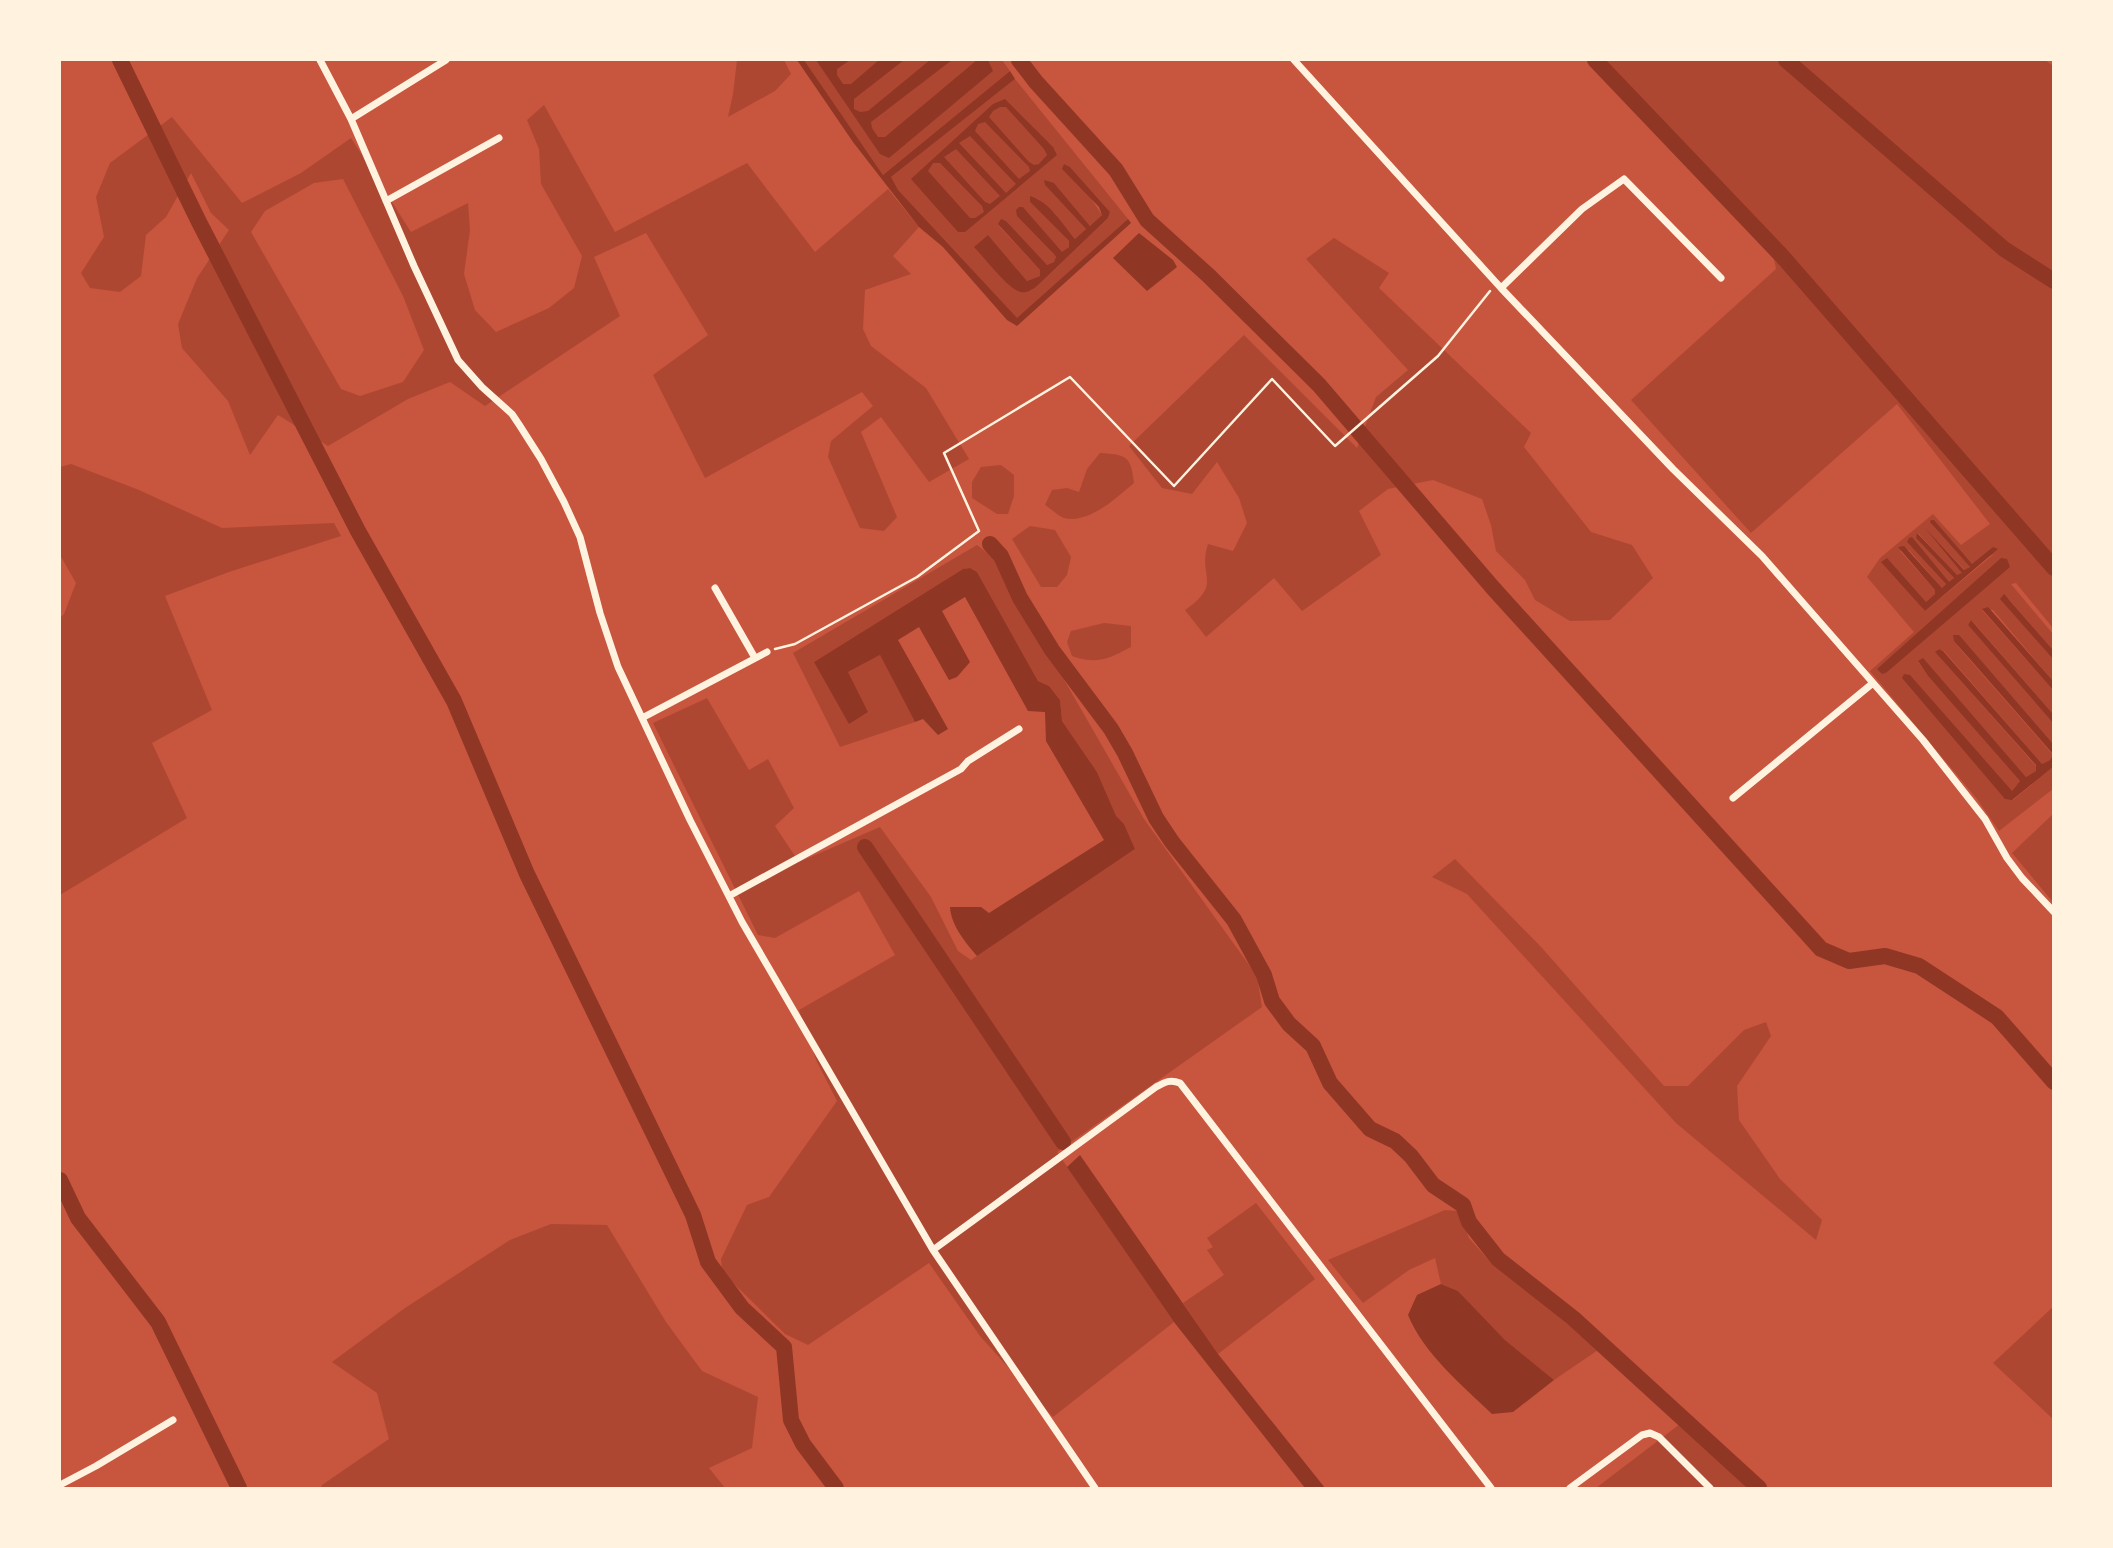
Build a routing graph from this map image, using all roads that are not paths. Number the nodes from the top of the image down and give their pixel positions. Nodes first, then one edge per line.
1 (320, 60) edge
2 (446, 60) edge
3 (1294, 60) edge
4 (351, 118) junction
5 (499, 138) dead end
6 (386, 201) junction
7 (1721, 278) dead end
8 (1499, 286) junction
9 (715, 588) dead end
10 (767, 652) road end
11 (755, 658) junction
12 (1873, 683) junction
13 (642, 719) junction
14 (1019, 729) dead end
15 (1733, 798) dead end
16 (729, 896) junction
17 (2053, 912) edge
18 (933, 1250) junction
19 (173, 1420) dead end
20 (60, 1485) edge
21 (1095, 1489) edge
22 (1491, 1489) edge
23 (1570, 1489) edge
24 (1710, 1489) edge

1 - 4 street
2 - 4 street
3 - 8 street
4 - 6 street
5 - 6 street
6 - 13 street
7 - 8 street
8 - 12 street
9 - 11 street
10 - 11 street
11 - 13 street
12 - 15 street
12 - 17 street
13 - 16 street
14 - 16 street
16 - 18 street
18 - 21 street
18 - 22 street
19 - 20 street
23 - 24 street

